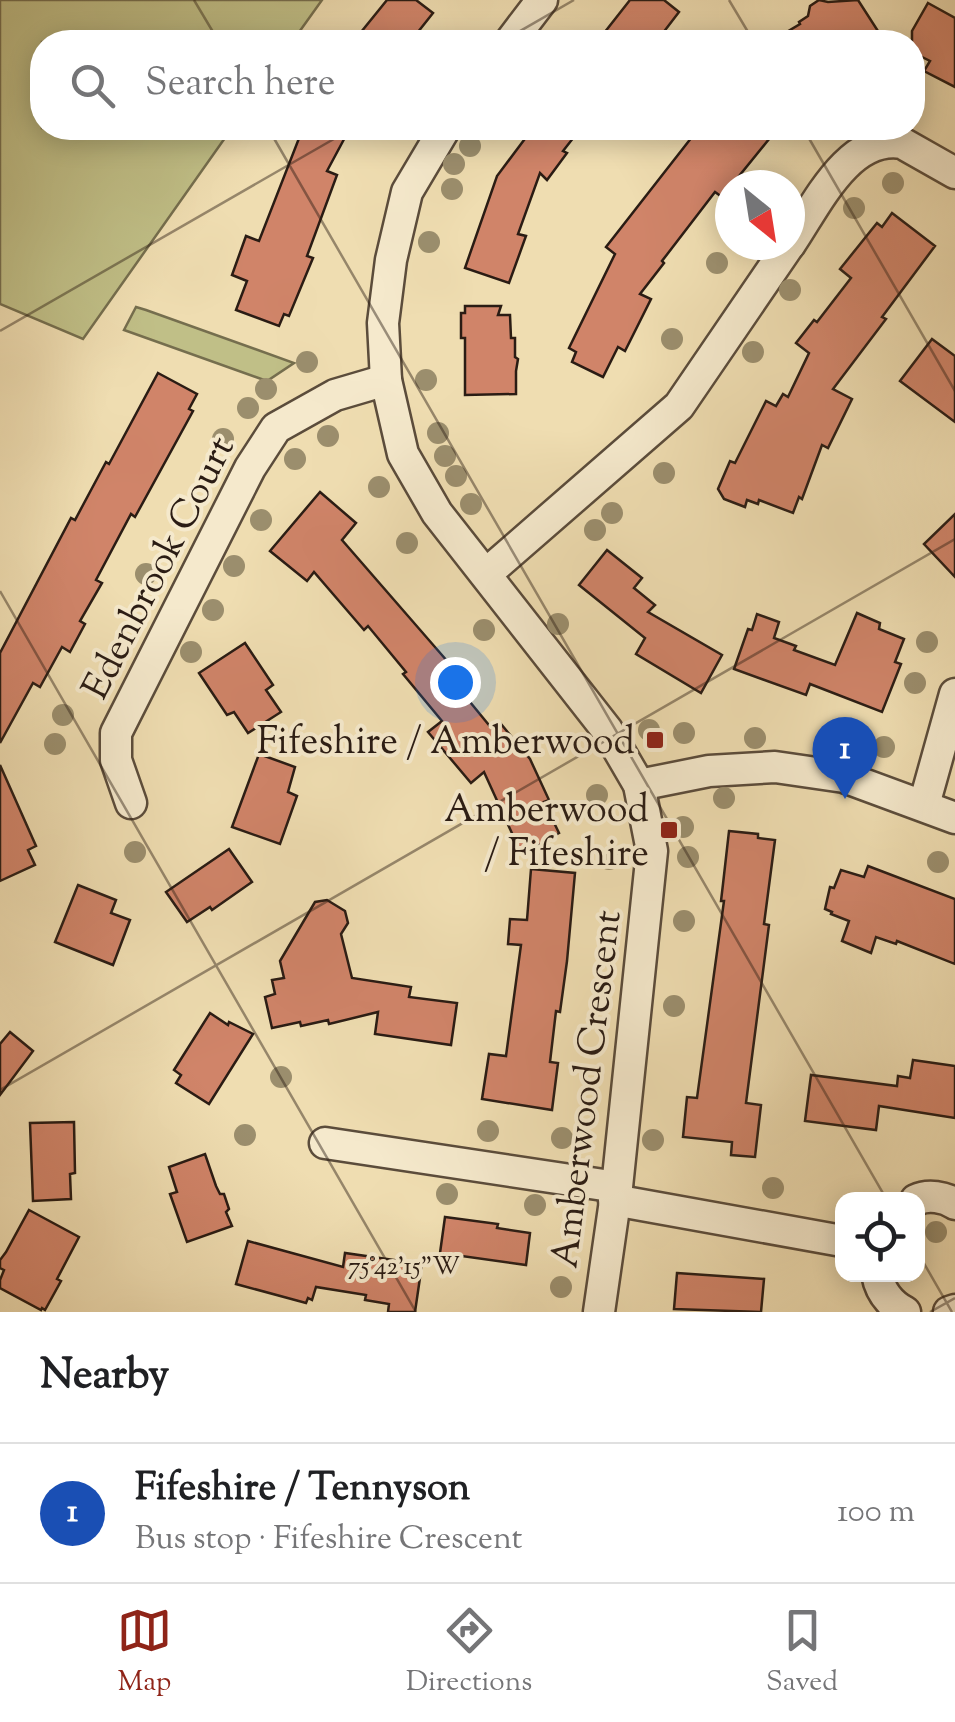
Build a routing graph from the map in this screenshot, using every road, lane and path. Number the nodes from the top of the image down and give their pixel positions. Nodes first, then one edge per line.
1 (542, 0) edge
2 (519, 30) edge
3 (438, 140) edge
4 (955, 173) edge
5 (805, 222) edge
6 (779, 260) edge
7 (386, 380) junction
8 (486, 574) junction
9 (955, 694) edge
10 (639, 785) junction
11 (131, 802) dead end
12 (924, 805) junction
13 (955, 818) edge
14 (325, 1142) dead end
15 (616, 1194) junction
16 (925, 1197) edge
17 (955, 1204) edge
18 (835, 1240) edge
19 (880, 1282) edge
20 (599, 1312) edge
21 (905, 1312) edge

1 - 2 street
3 - 7 street, Amberwood Crescent
4 - 5 street
6 - 8 street
7 - 8 street, Amberwood Crescent
7 - 11 street, Edenbrook Court
8 - 10 street, Amberwood Crescent
9 - 12 street
10 - 12 street
10 - 15 street, Amberwood Crescent
12 - 13 street
14 - 15 street
15 - 18 street
15 - 20 street, Amberwood Crescent
16 - 17 street
19 - 21 street

